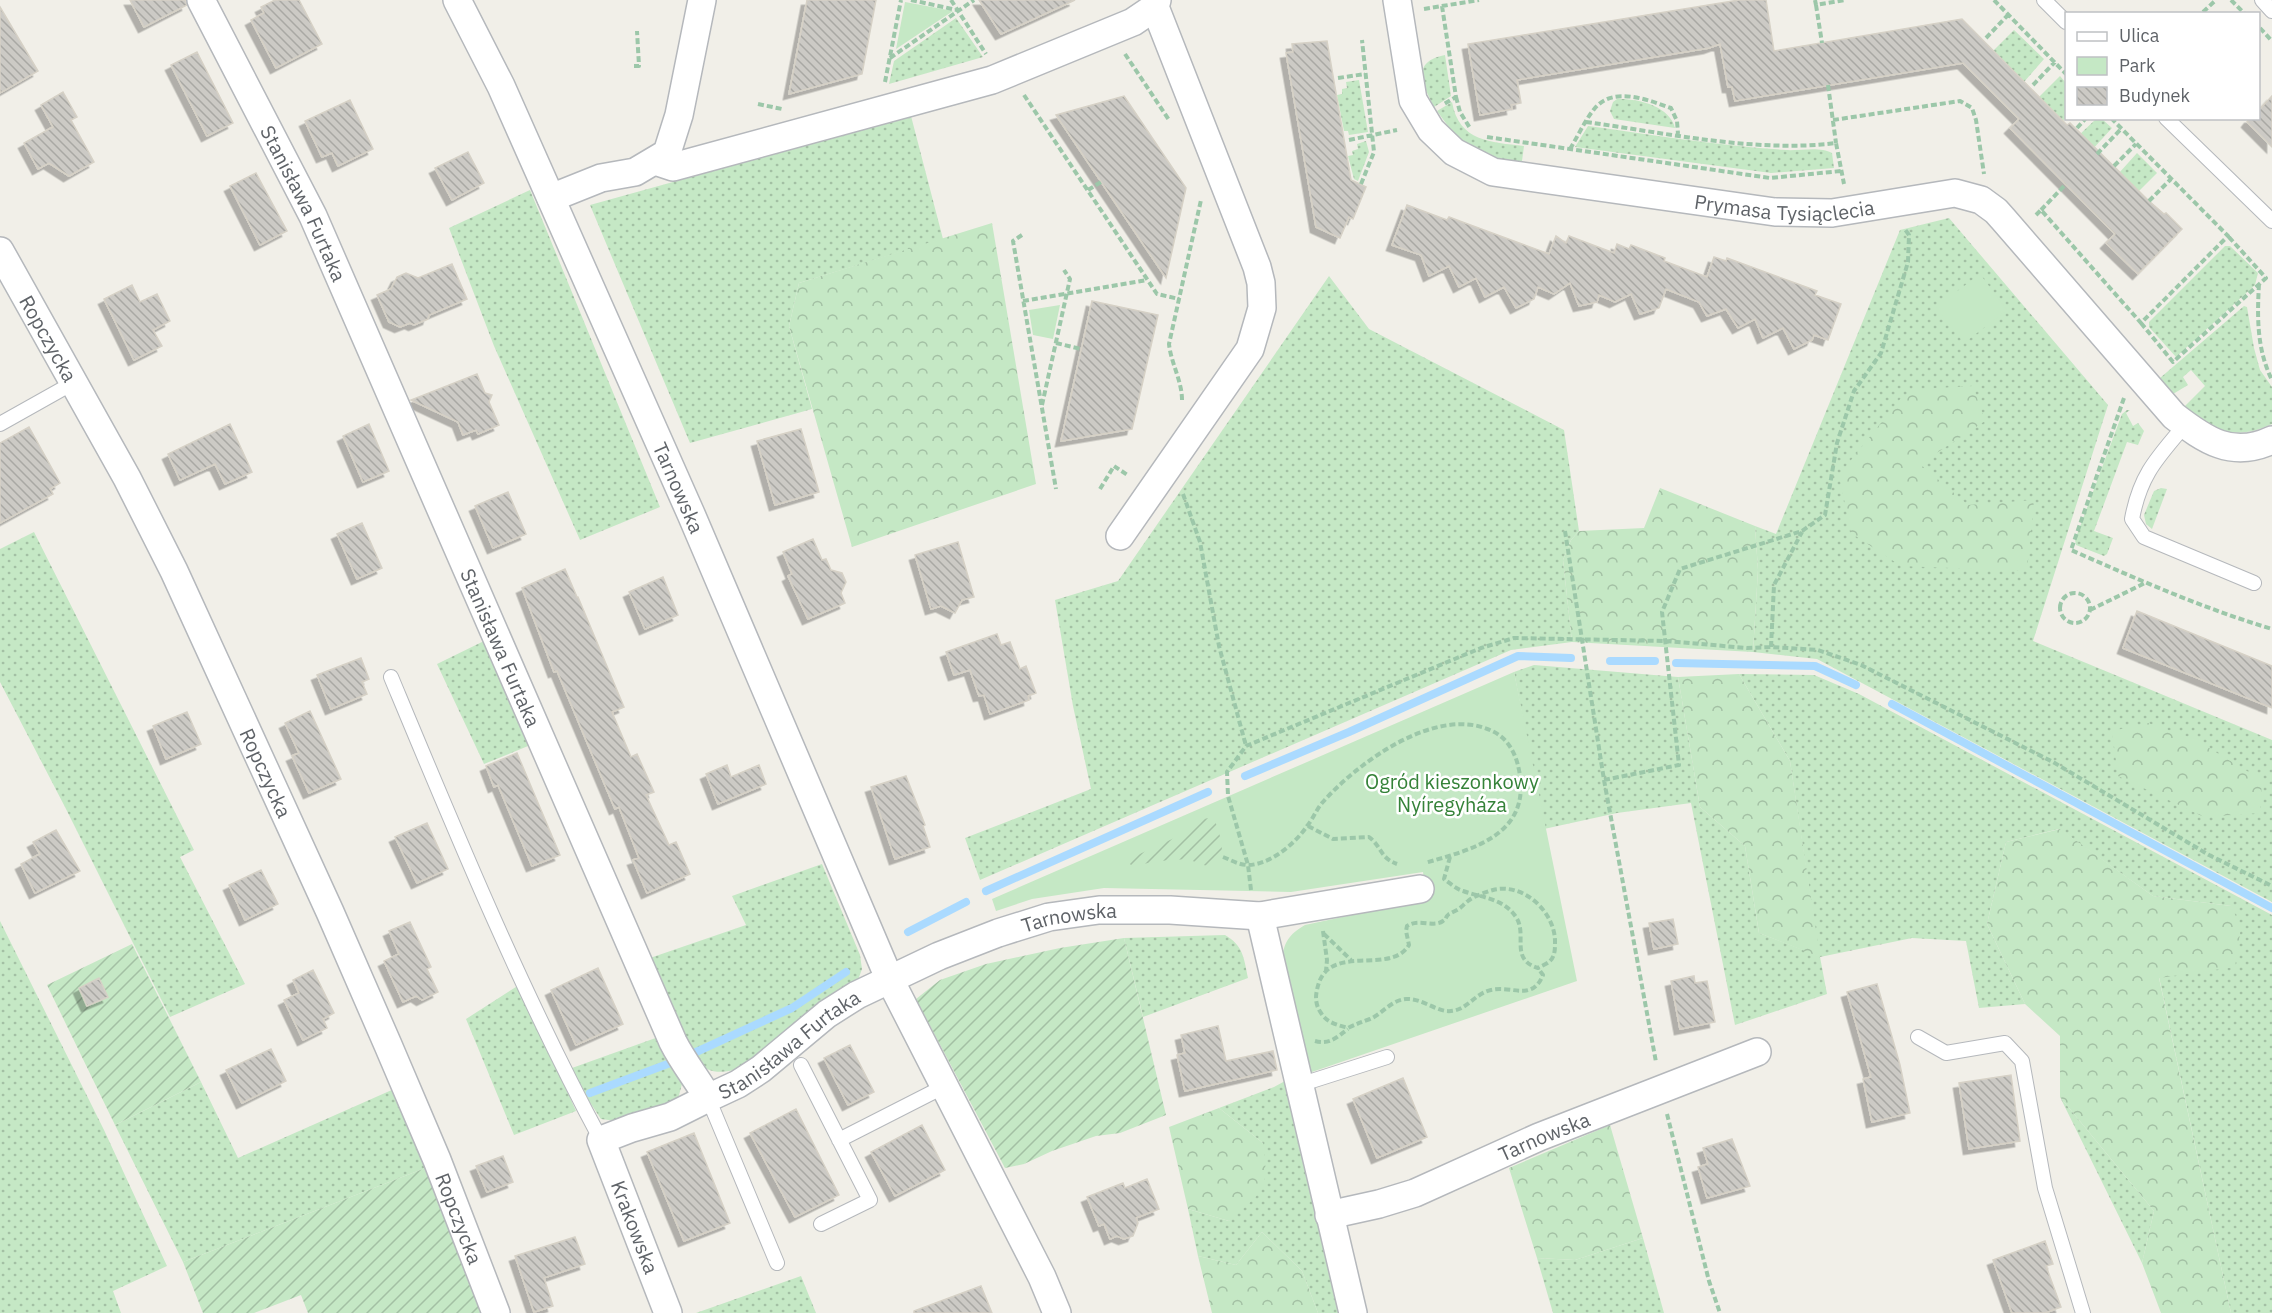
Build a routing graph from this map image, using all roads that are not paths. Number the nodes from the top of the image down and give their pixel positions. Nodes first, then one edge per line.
1 (201, 0) edge
2 (457, 0) edge
3 (702, 0) edge
4 (2044, 0) edge
5 (2262, 0) edge
6 (1156, 4) edge
7 (1399, 7) edge
8 (2272, 11) edge
9 (2065, 20) edge
10 (2168, 120) edge
11 (655, 162) junction
12 (551, 198) junction
13 (2272, 221) edge
14 (0, 251) edge
15 (73, 383) junction
16 (0, 424) edge
17 (2185, 425) junction
18 (2272, 440) edge
19 (1120, 536) dead end
20 (2254, 583) dead end
21 (391, 677) dead end
22 (1421, 876) road end
23 (1260, 916) junction
24 (890, 978) junction
25 (1918, 1037) dead end
26 (1757, 1052) dead end
27 (1387, 1057) dead end
28 (801, 1065) dead end
29 (1299, 1085) junction
30 (945, 1086) junction
31 (708, 1098) junction
32 (601, 1140) junction
33 (840, 1140) junction
34 (1329, 1215) junction
35 (821, 1224) dead end
36 (777, 1263) dead end
37 (496, 1313) edge
38 (669, 1313) edge
39 (1057, 1313) edge
40 (1353, 1313) edge
41 (2083, 1313) edge

1 - 31 street, Stanisława Furtaka
2 - 12 street, Tarnowska
3 - 11 street
4 - 9 lane
5 - 8 lane
6 - 11 street
6 - 19 street
7 - 17 street, Prymasa Tysiąclecia
10 - 13 lane
11 - 12 street
12 - 24 street, Tarnowska
14 - 15 street, Ropczycka
15 - 16 lane
15 - 37 street, Ropczycka
17 - 18 street, Prymasa Tysiąclecia
17 - 20 lane
21 - 32 lane
22 - 23 street, Tarnowska
23 - 24 street, Tarnowska
23 - 29 street
24 - 30 street, Tarnowska
24 - 31 street, Stanisława Furtaka
25 - 41 lane
26 - 34 street, Tarnowska
27 - 29 lane
28 - 33 lane
29 - 34 street
30 - 33 lane
30 - 39 street, Tarnowska
31 - 32 street
31 - 36 lane
32 - 38 street, Krakowska
33 - 35 lane
34 - 40 street

